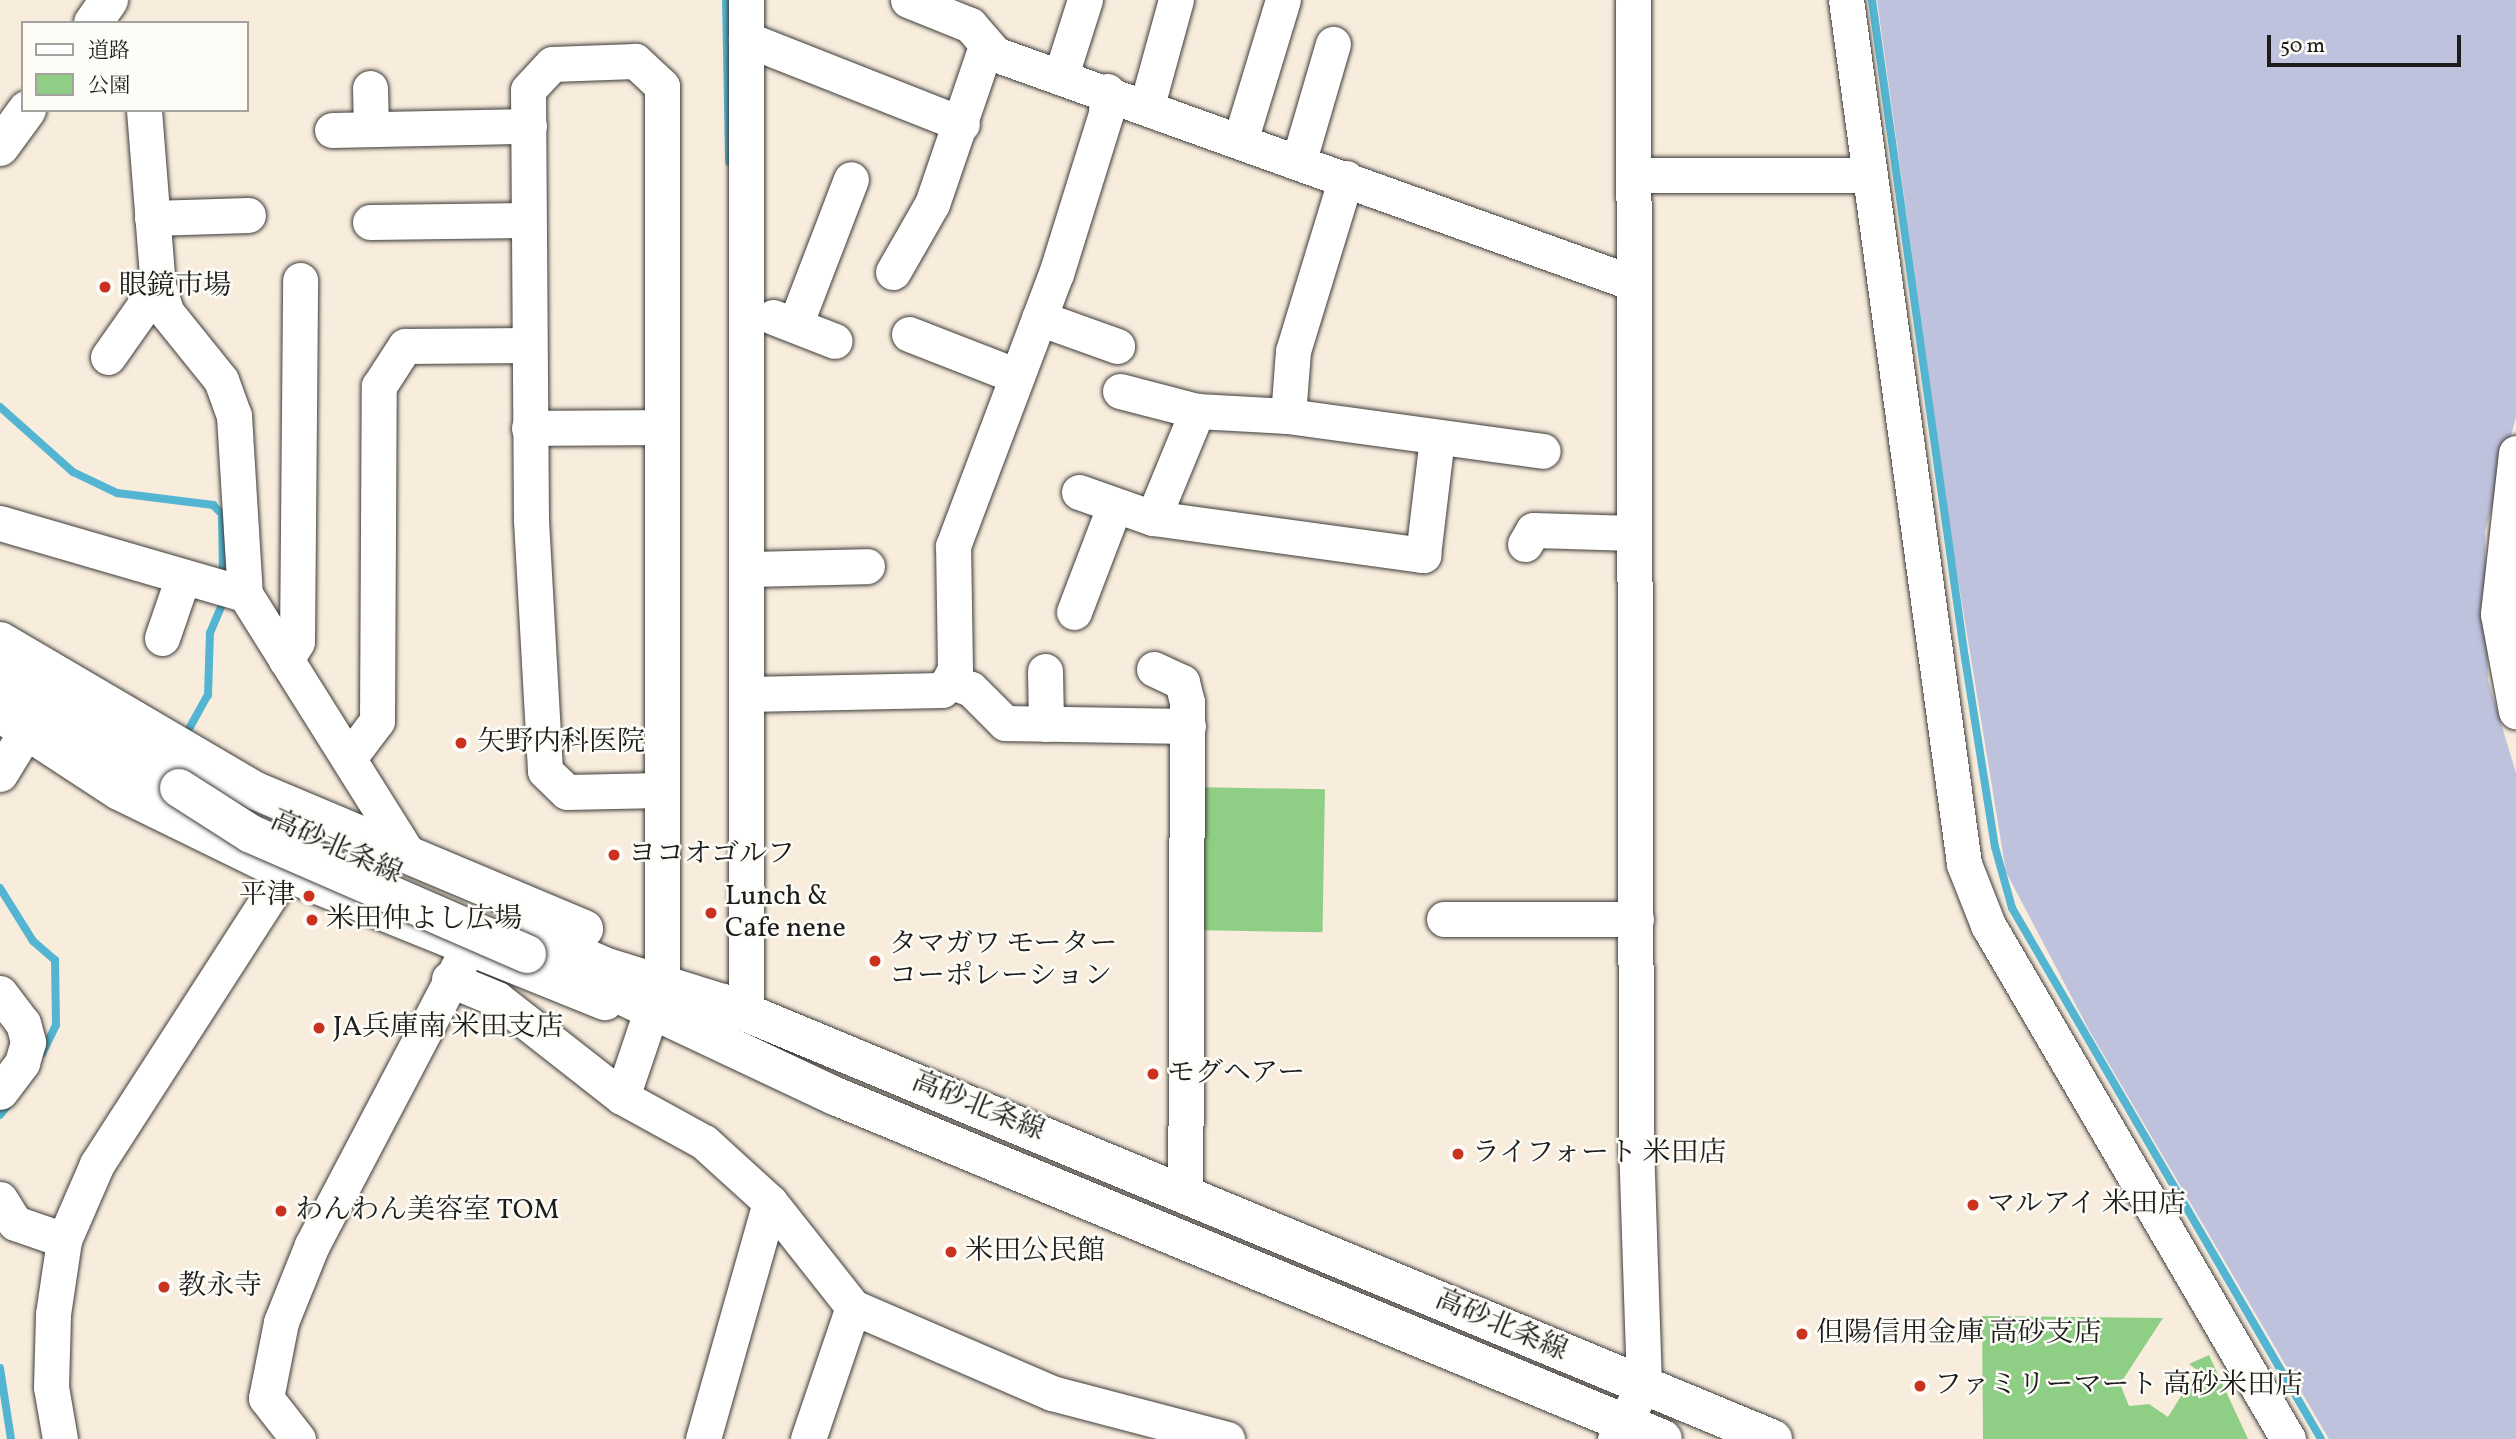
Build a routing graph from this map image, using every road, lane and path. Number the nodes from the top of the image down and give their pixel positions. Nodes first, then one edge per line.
1 (746, 0) edge
2 (908, 0) edge
3 (1085, 0) edge
4 (1177, 0) edge
5 (1283, 0) edge
6 (1633, 0) edge
7 (1846, 0) edge
8 (978, 24) edge
9 (746, 39) junction
10 (1333, 44) dead end
11 (1060, 75) junction
12 (370, 88) dead end
13 (1107, 91) junction
14 (1147, 105) junction
15 (26, 112) edge
16 (144, 112) edge
17 (962, 124) junction
18 (528, 126) junction
19 (371, 129) junction
20 (332, 130) dead end
21 (1241, 138) junction
22 (0, 147) edge
23 (1299, 160) junction
24 (1635, 175) junction
25 (1869, 175) junction
26 (1346, 178) junction
27 (851, 179) dead end
28 (248, 215) dead end
29 (152, 218) junction
30 (528, 220) junction
31 (370, 222) dead end
32 (893, 272) dead end
33 (300, 280) dead end
34 (1633, 283) junction
35 (158, 286) junction
36 (748, 313) junction
37 (1039, 318) junction
38 (795, 325) junction
39 (909, 334) dead end
40 (835, 341) dead end
41 (528, 345) junction
42 (1117, 345) dead end
43 (108, 357) dead end
44 (1017, 376) junction
45 (1120, 391) dead end
46 (1197, 411) junction
47 (1288, 416) junction
48 (659, 426) junction
49 (529, 428) junction
50 (1437, 438) junction
51 (1543, 451) dead end
52 (2516, 453) edge
53 (1079, 492) dead end
54 (1114, 507) junction
55 (1153, 518) junction
56 (0, 523) edge
57 (1634, 533) junction
58 (1525, 544) dead end
59 (867, 566) dead end
60 (747, 569) junction
61 (183, 577) junction
62 (245, 594) junction
63 (1074, 612) dead end
64 (162, 638) dead end
65 (0, 641) edge
66 (286, 660) junction
67 (1154, 669) dead end
68 (1045, 671) dead end
69 (0, 676) edge
70 (949, 681) junction
71 (747, 694) junction
72 (2516, 711) edge
73 (13, 722) edge
74 (1046, 724) junction
75 (1188, 726) junction
76 (349, 758) junction
77 (0, 774) edge
78 (661, 790) junction
79 (311, 814) junction
80 (407, 851) junction
81 (285, 872) junction
82 (1444, 919) dead end
83 (1636, 919) junction
84 (458, 964) junction
85 (0, 993) edge
86 (657, 994) junction
87 (746, 1012) junction
88 (0, 1092) edge
89 (622, 1097) junction
90 (1185, 1194) junction
91 (0, 1199) edge
92 (770, 1202) junction
93 (64, 1240) junction
94 (853, 1307) junction
95 (1644, 1385) junction
96 (1619, 1431) edge
97 (1209, 1436) edge
98 (60, 1439) edge
99 (298, 1439) edge
100 (703, 1439) edge
101 (808, 1439) edge
102 (1663, 1439) edge
103 (1773, 1439) edge
104 (2288, 1439) edge

1 - 9 street
2 - 8 street
3 - 11 street
4 - 14 street
5 - 21 street
6 - 24 street
7 - 25 street
8 - 11 street
8 - 17 street
9 - 17 street
9 - 36 street
10 - 23 street
11 - 13 street
12 - 19 street
13 - 14 street
13 - 37 street
14 - 21 street
15 - 22 main road
16 - 29 street
17 - 32 street
18 - 19 street
18 - 30 street
18 - 48 street
19 - 20 street
21 - 23 street
23 - 26 street
24 - 25 street
24 - 34 street
25 - 104 street
26 - 34 street
26 - 47 street
27 - 38 street
28 - 29 street
29 - 35 street
30 - 31 street
30 - 41 street
33 - 66 street
34 - 57 street
35 - 43 street
35 - 62 street
36 - 38 street
36 - 60 street
37 - 42 street
37 - 44 street
38 - 40 street
39 - 44 street
41 - 49 street
41 - 76 street
44 - 70 street
45 - 46 street
46 - 47 street
46 - 55 street
47 - 50 street
48 - 49 street
48 - 78 street
49 - 78 street
50 - 51 street
50 - 55 street
52 - 72 street
53 - 54 street
54 - 55 street
54 - 63 street
56 - 61 street
57 - 58 street
57 - 83 street
59 - 60 street
60 - 71 street
61 - 62 street
61 - 64 street
62 - 66 street
65 - 79 main road
66 - 76 street
67 - 75 street
68 - 74 street
69 - 86 main road, 高砂北条線, bridge
70 - 71 street
70 - 74 street
71 - 87 street
73 - 77 street
73 - 81 main road
74 - 75 street
75 - 90 street
76 - 80 street
78 - 86 street
79 - 80 main road
79 - 81 street
80 - 86 main road
81 - 84 main road
81 - 93 street
82 - 83 street
83 - 95 street
84 - 86 main road
84 - 89 street
84 - 99 street
85 - 88 street
86 - 87 main road, 高砂北条線
86 - 89 street
86 - 96 main road, 高砂北条線
87 - 90 main road, 高砂北条線
89 - 92 street
90 - 95 main road, 高砂北条線
91 - 93 street
92 - 94 street
92 - 100 street
93 - 98 street
94 - 97 street
94 - 101 street
95 - 96 street
95 - 103 main road, 高砂北条線
96 - 102 main road, 高砂北条線

